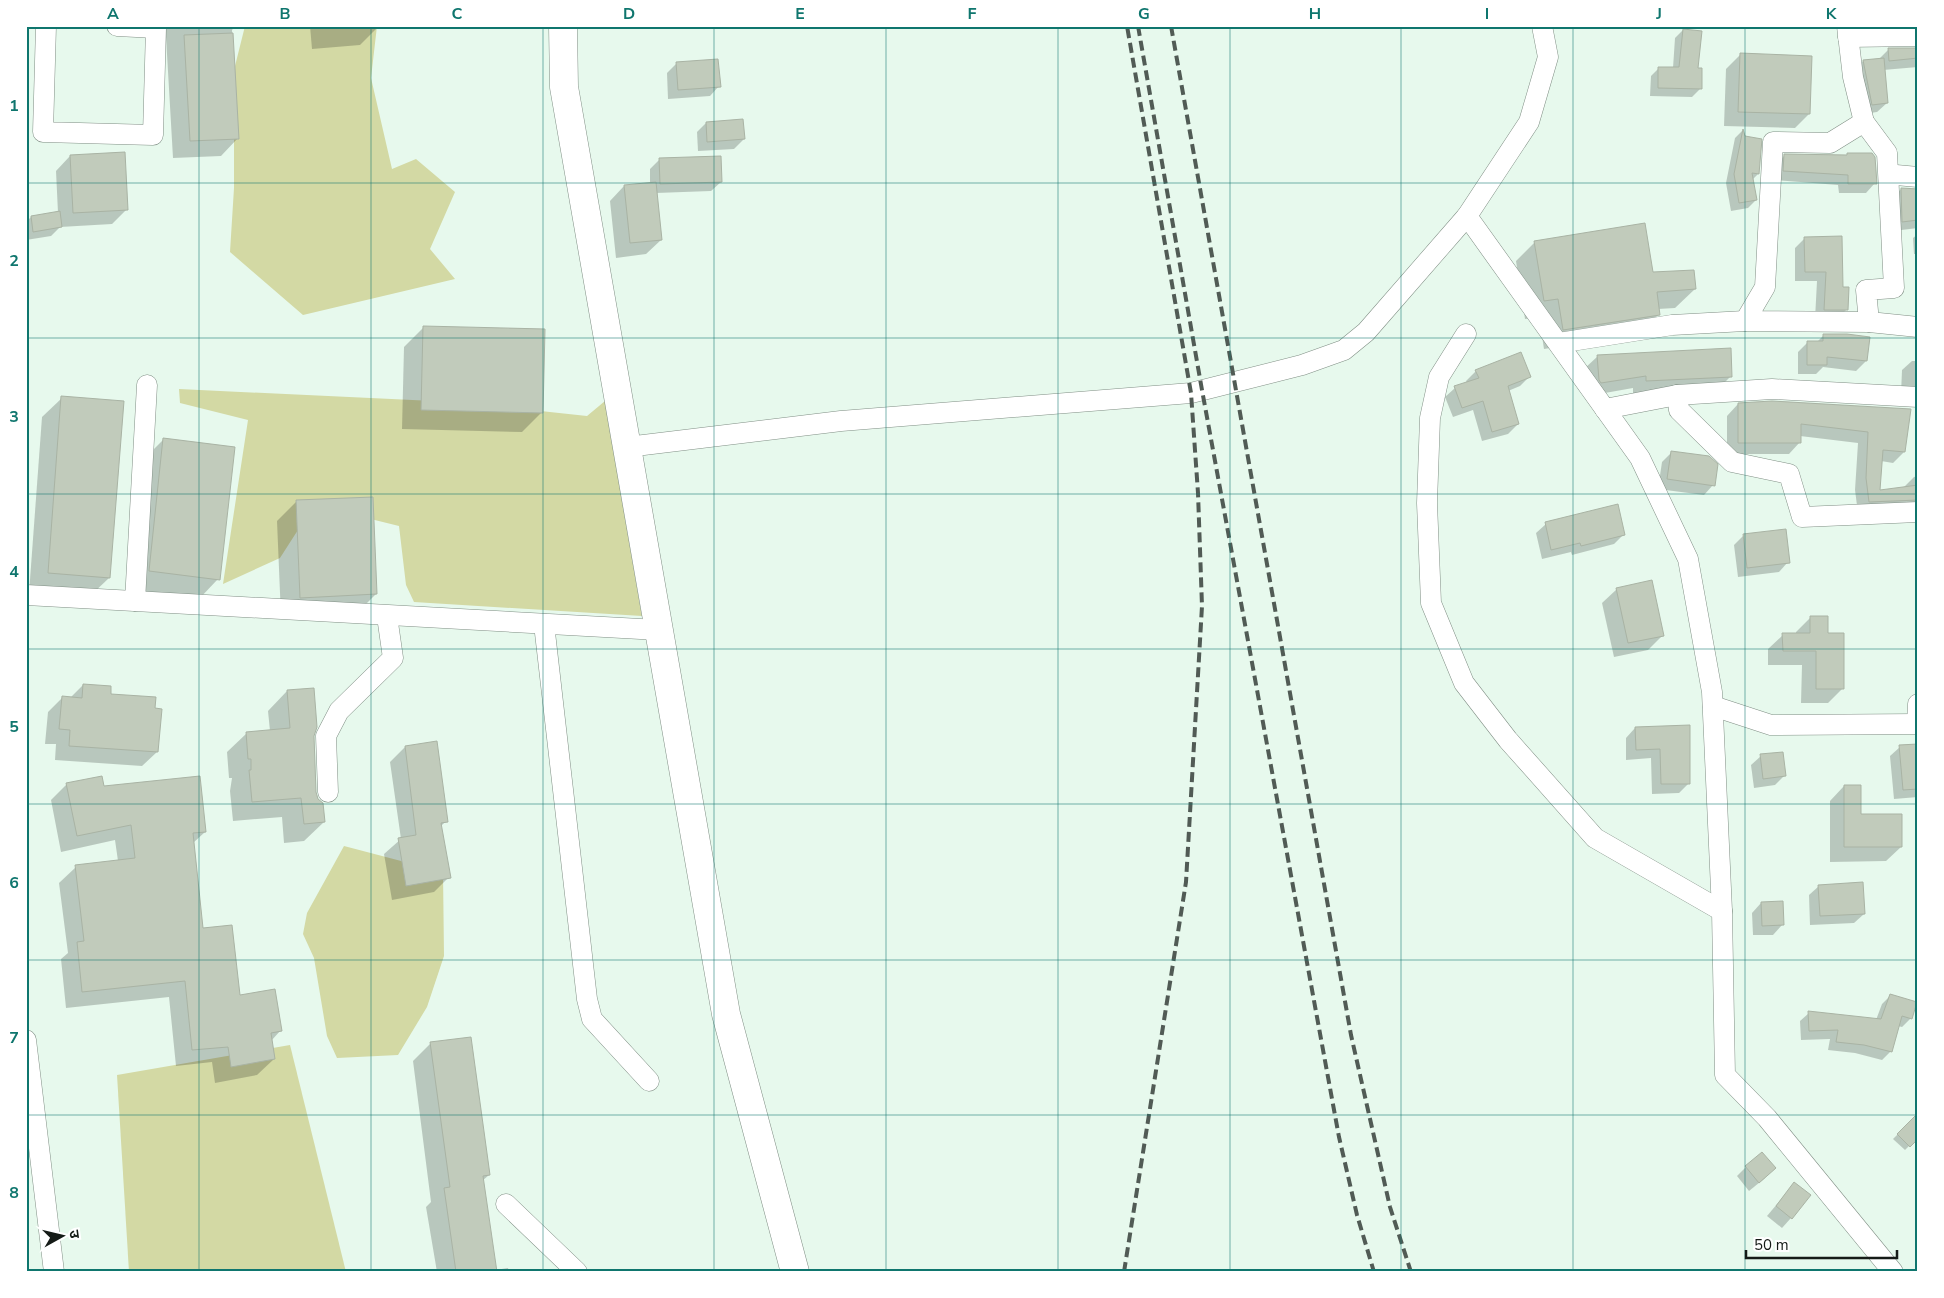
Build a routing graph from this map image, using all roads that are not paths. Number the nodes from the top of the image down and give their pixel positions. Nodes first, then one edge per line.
1 (46, 26) edge
2 (117, 26) edge
3 (563, 26) edge
4 (1542, 26) edge
5 (1847, 31) edge
6 (1918, 36) edge
7 (1864, 122) junction
8 (1896, 175) dead end
9 (1918, 177) edge
10 (1467, 216) junction
11 (1745, 321) junction
12 (1869, 322) junction
13 (1918, 327) edge
14 (1466, 334) dead end
15 (1559, 343) junction
16 (147, 385) dead end
17 (1677, 395) junction
18 (1918, 397) edge
19 (1605, 409) junction
20 (627, 447) junction
21 (1918, 512) edge
22 (26, 595) edge
23 (135, 601) junction
24 (386, 616) junction
25 (544, 624) junction
26 (659, 630) junction
27 (1713, 706) junction
28 (1917, 717) edge
29 (328, 792) dead end
30 (1722, 912) junction
31 (26, 1040) edge
32 (649, 1080) dead end
33 (506, 1204) dead end
34 (55, 1271) edge
35 (577, 1272) edge
36 (795, 1272) edge
37 (1893, 1272) edge

1 - 2 street
3 - 20 main road
4 - 10 street
5 - 6 street
5 - 7 street
7 - 11 street
7 - 12 street
8 - 9 street
10 - 15 street
10 - 20 street
11 - 12 street
11 - 15 street
12 - 13 street
14 - 30 street
15 - 19 street
16 - 23 street
17 - 18 street
17 - 19 street
17 - 21 street
19 - 27 street
20 - 26 main road
22 - 23 street
23 - 24 street
24 - 25 street
24 - 29 street
25 - 26 street
25 - 32 street
26 - 36 main road
27 - 28 street
27 - 30 street
30 - 37 street
31 - 34 street
33 - 35 street

